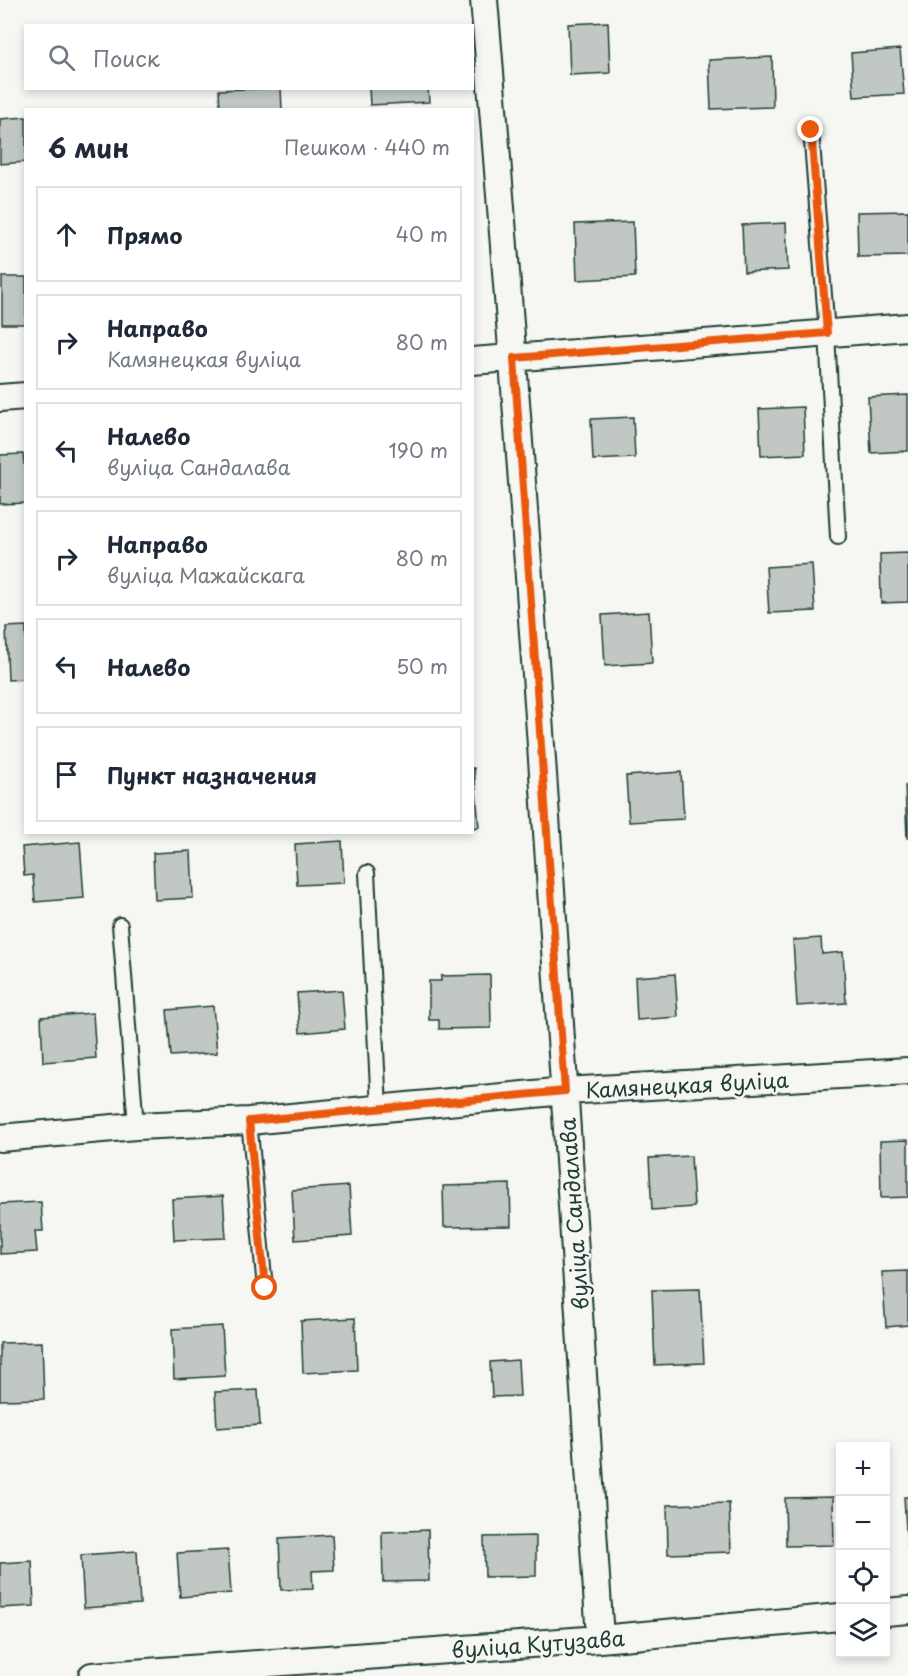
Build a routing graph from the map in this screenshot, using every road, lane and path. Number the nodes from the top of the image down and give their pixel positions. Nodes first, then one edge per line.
1 (484, 0) edge
2 (811, 130) dead end
3 (908, 327) edge
4 (827, 333) junction
5 (514, 358) junction
6 (474, 361) edge
7 (24, 396) edge
8 (0, 398) edge
9 (838, 537) dead end
10 (367, 873) dead end
11 (120, 925) dead end
12 (908, 1071) edge
13 (565, 1091) junction
14 (379, 1108) junction
15 (249, 1121) junction
16 (136, 1126) junction
17 (0, 1138) edge
18 (265, 1288) dead end
19 (908, 1610) edge
20 (890, 1612) edge
21 (836, 1617) edge
22 (600, 1639) junction
23 (92, 1676) edge

1 - 5 street, вуліца Сандалава
2 - 4 lane
3 - 4 street
4 - 5 street
4 - 9 lane
5 - 6 street
5 - 13 street, вуліца Сандалава
7 - 8 street
10 - 14 lane
11 - 16 lane
12 - 13 street, Камянецкая вуліца
13 - 14 street, Камянецкая вуліца
13 - 22 street, вуліца Сандалава
14 - 15 street, Камянецкая вуліца
15 - 16 street, Камянецкая вуліца
15 - 18 lane
16 - 17 street, Камянецкая вуліца
19 - 20 street
21 - 22 street, вуліца Кутузава
22 - 23 street, вуліца Кутузава

